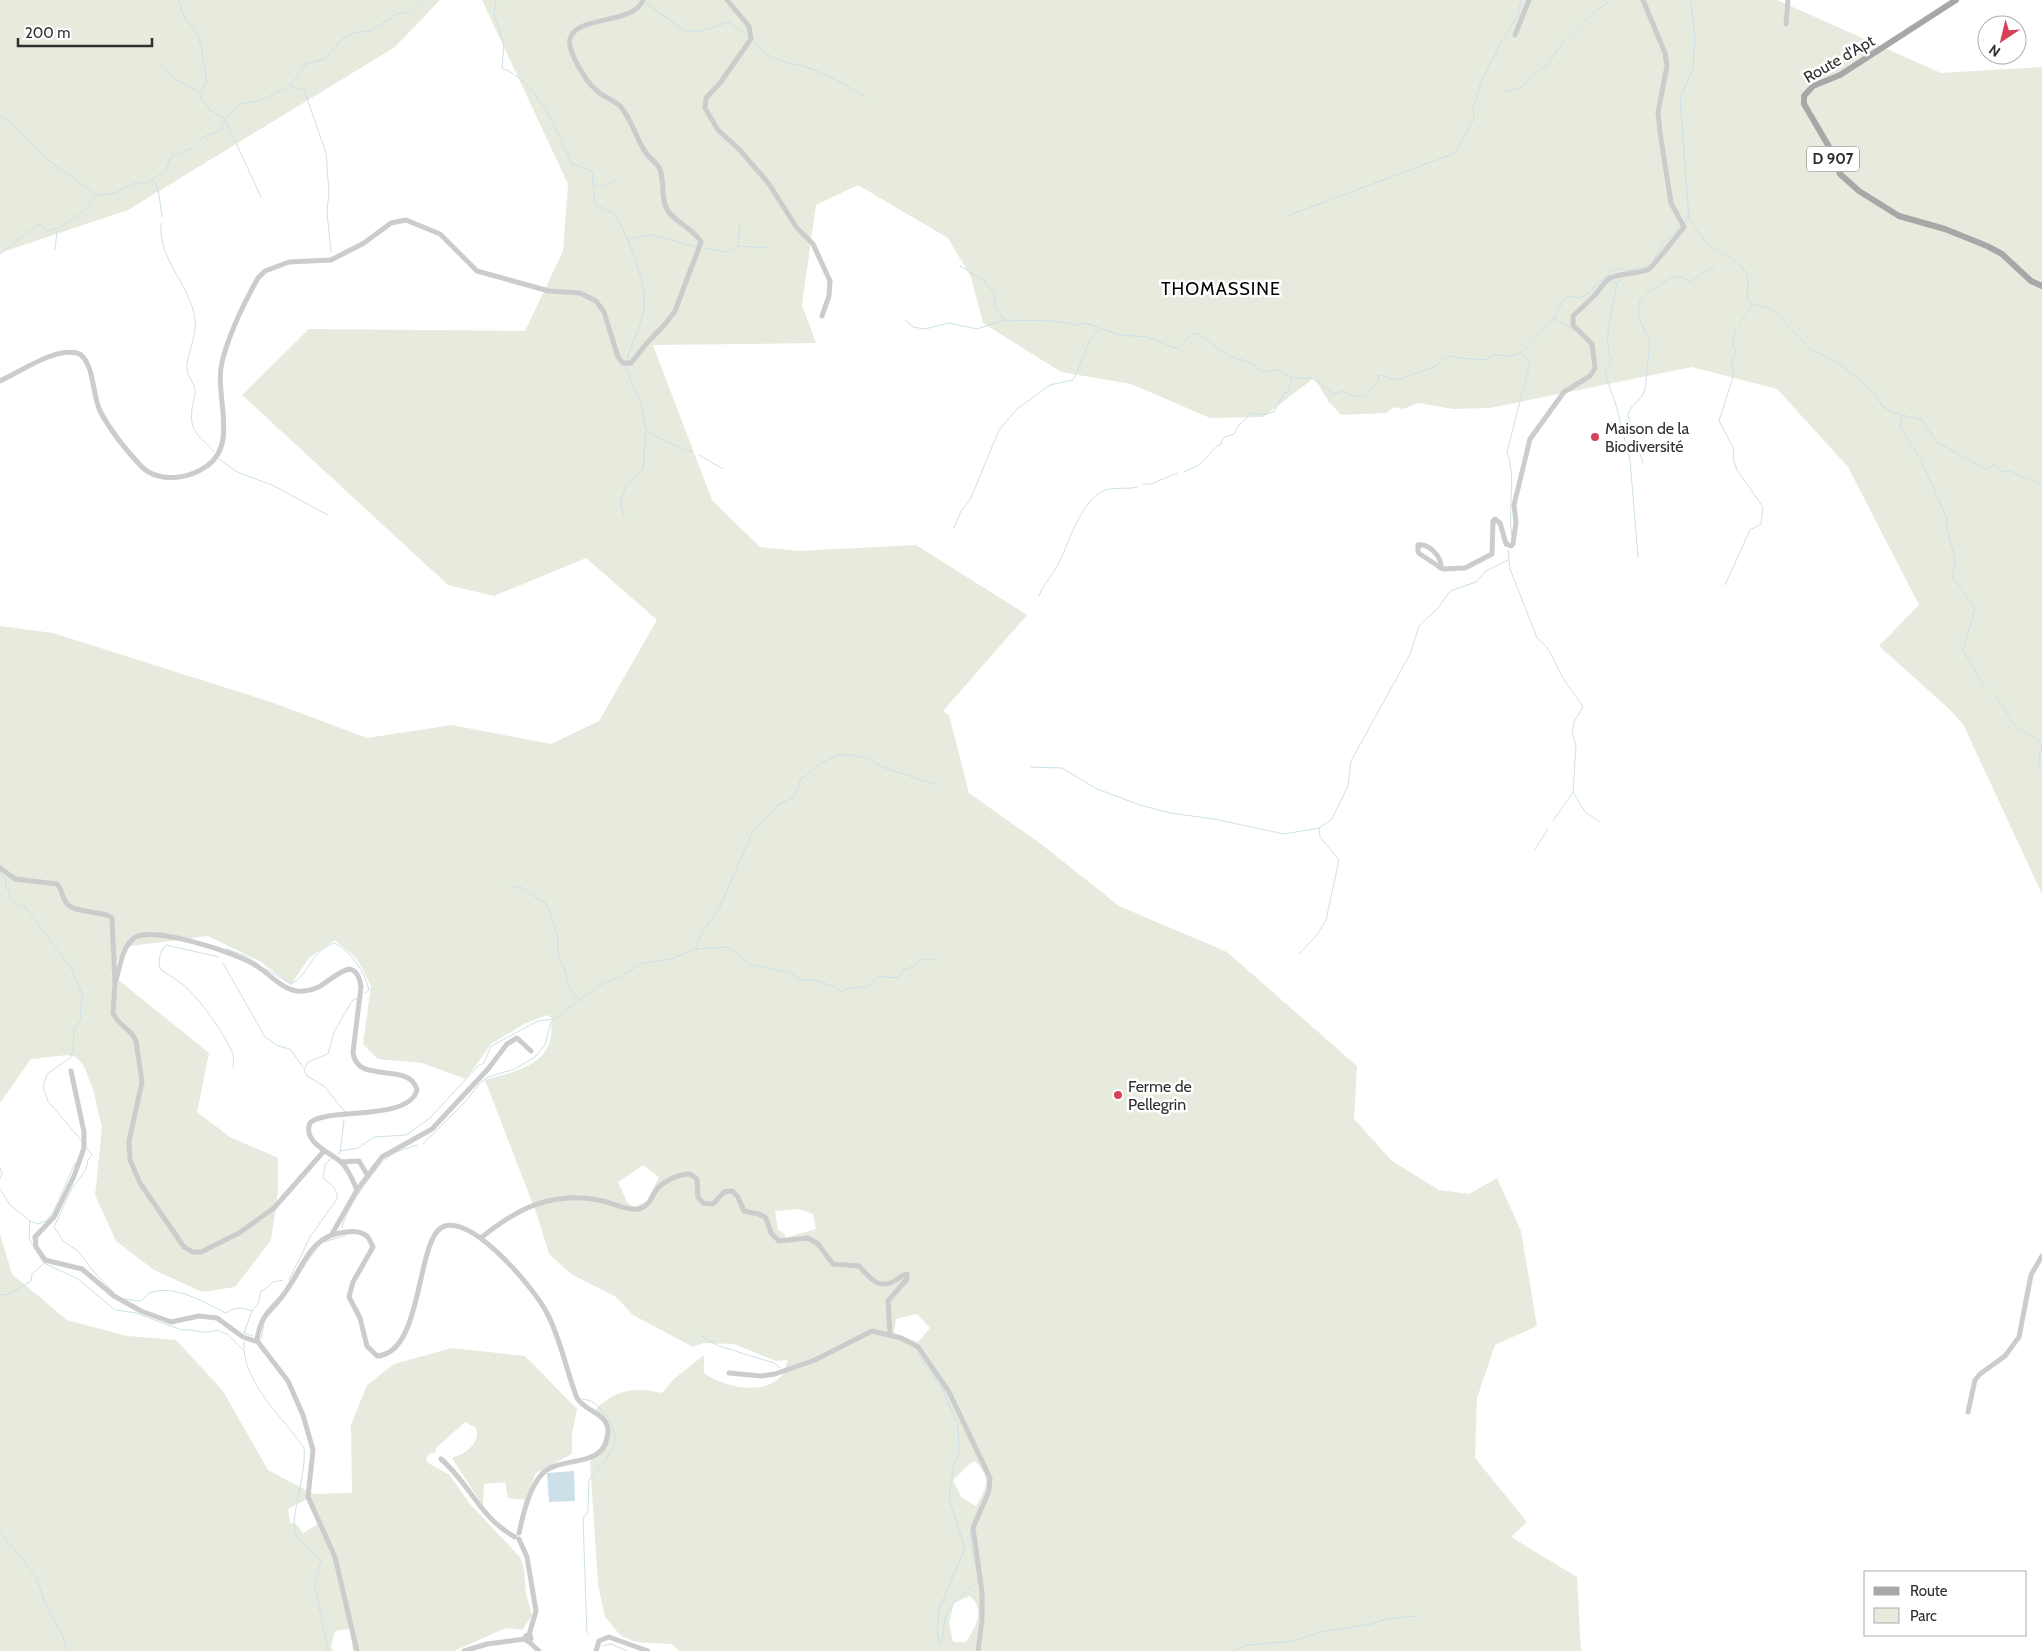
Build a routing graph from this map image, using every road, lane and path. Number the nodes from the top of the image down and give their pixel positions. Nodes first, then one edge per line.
1 (644, 0) edge
2 (727, 0) edge
3 (1529, 0) edge
4 (1643, 0) edge
5 (1788, 0) edge
6 (1956, 0) edge
7 (1786, 24) dead end
8 (1515, 34) dead end
9 (2042, 286) edge
10 (822, 316) dead end
11 (0, 381) edge
12 (1441, 568) junction
13 (0, 868) edge
14 (115, 983) junction
15 (531, 1051) dead end
16 (71, 1072) dead end
17 (324, 1151) junction
18 (341, 1162) junction
19 (368, 1176) junction
20 (357, 1190) junction
21 (332, 1234) junction
22 (482, 1237) junction
23 (2042, 1256) edge
24 (890, 1334) junction
25 (257, 1341) junction
26 (729, 1374) dead end
27 (1968, 1412) dead end
28 (440, 1459) dead end
29 (518, 1537) junction
30 (528, 1639) junction
31 (357, 1651) edge
32 (464, 1651) edge
33 (539, 1651) edge
34 (596, 1651) edge
35 (648, 1651) edge
36 (978, 1651) edge

1 - 11 street
2 - 10 street
3 - 8 street
4 - 12 street
5 - 7 street
6 - 9 main road, Route d'Apt / D 907
12 - 12 street
13 - 14 street
14 - 17 street
14 - 17 street
15 - 19 street
16 - 25 street
17 - 18 street
18 - 19 street
18 - 20 street
19 - 20 street
20 - 21 street
21 - 22 street
21 - 25 street
22 - 24 street
22 - 29 street
23 - 27 street
24 - 26 street
24 - 36 street
25 - 31 street
28 - 29 street
29 - 30 street
30 - 32 street
30 - 33 street
34 - 35 street

